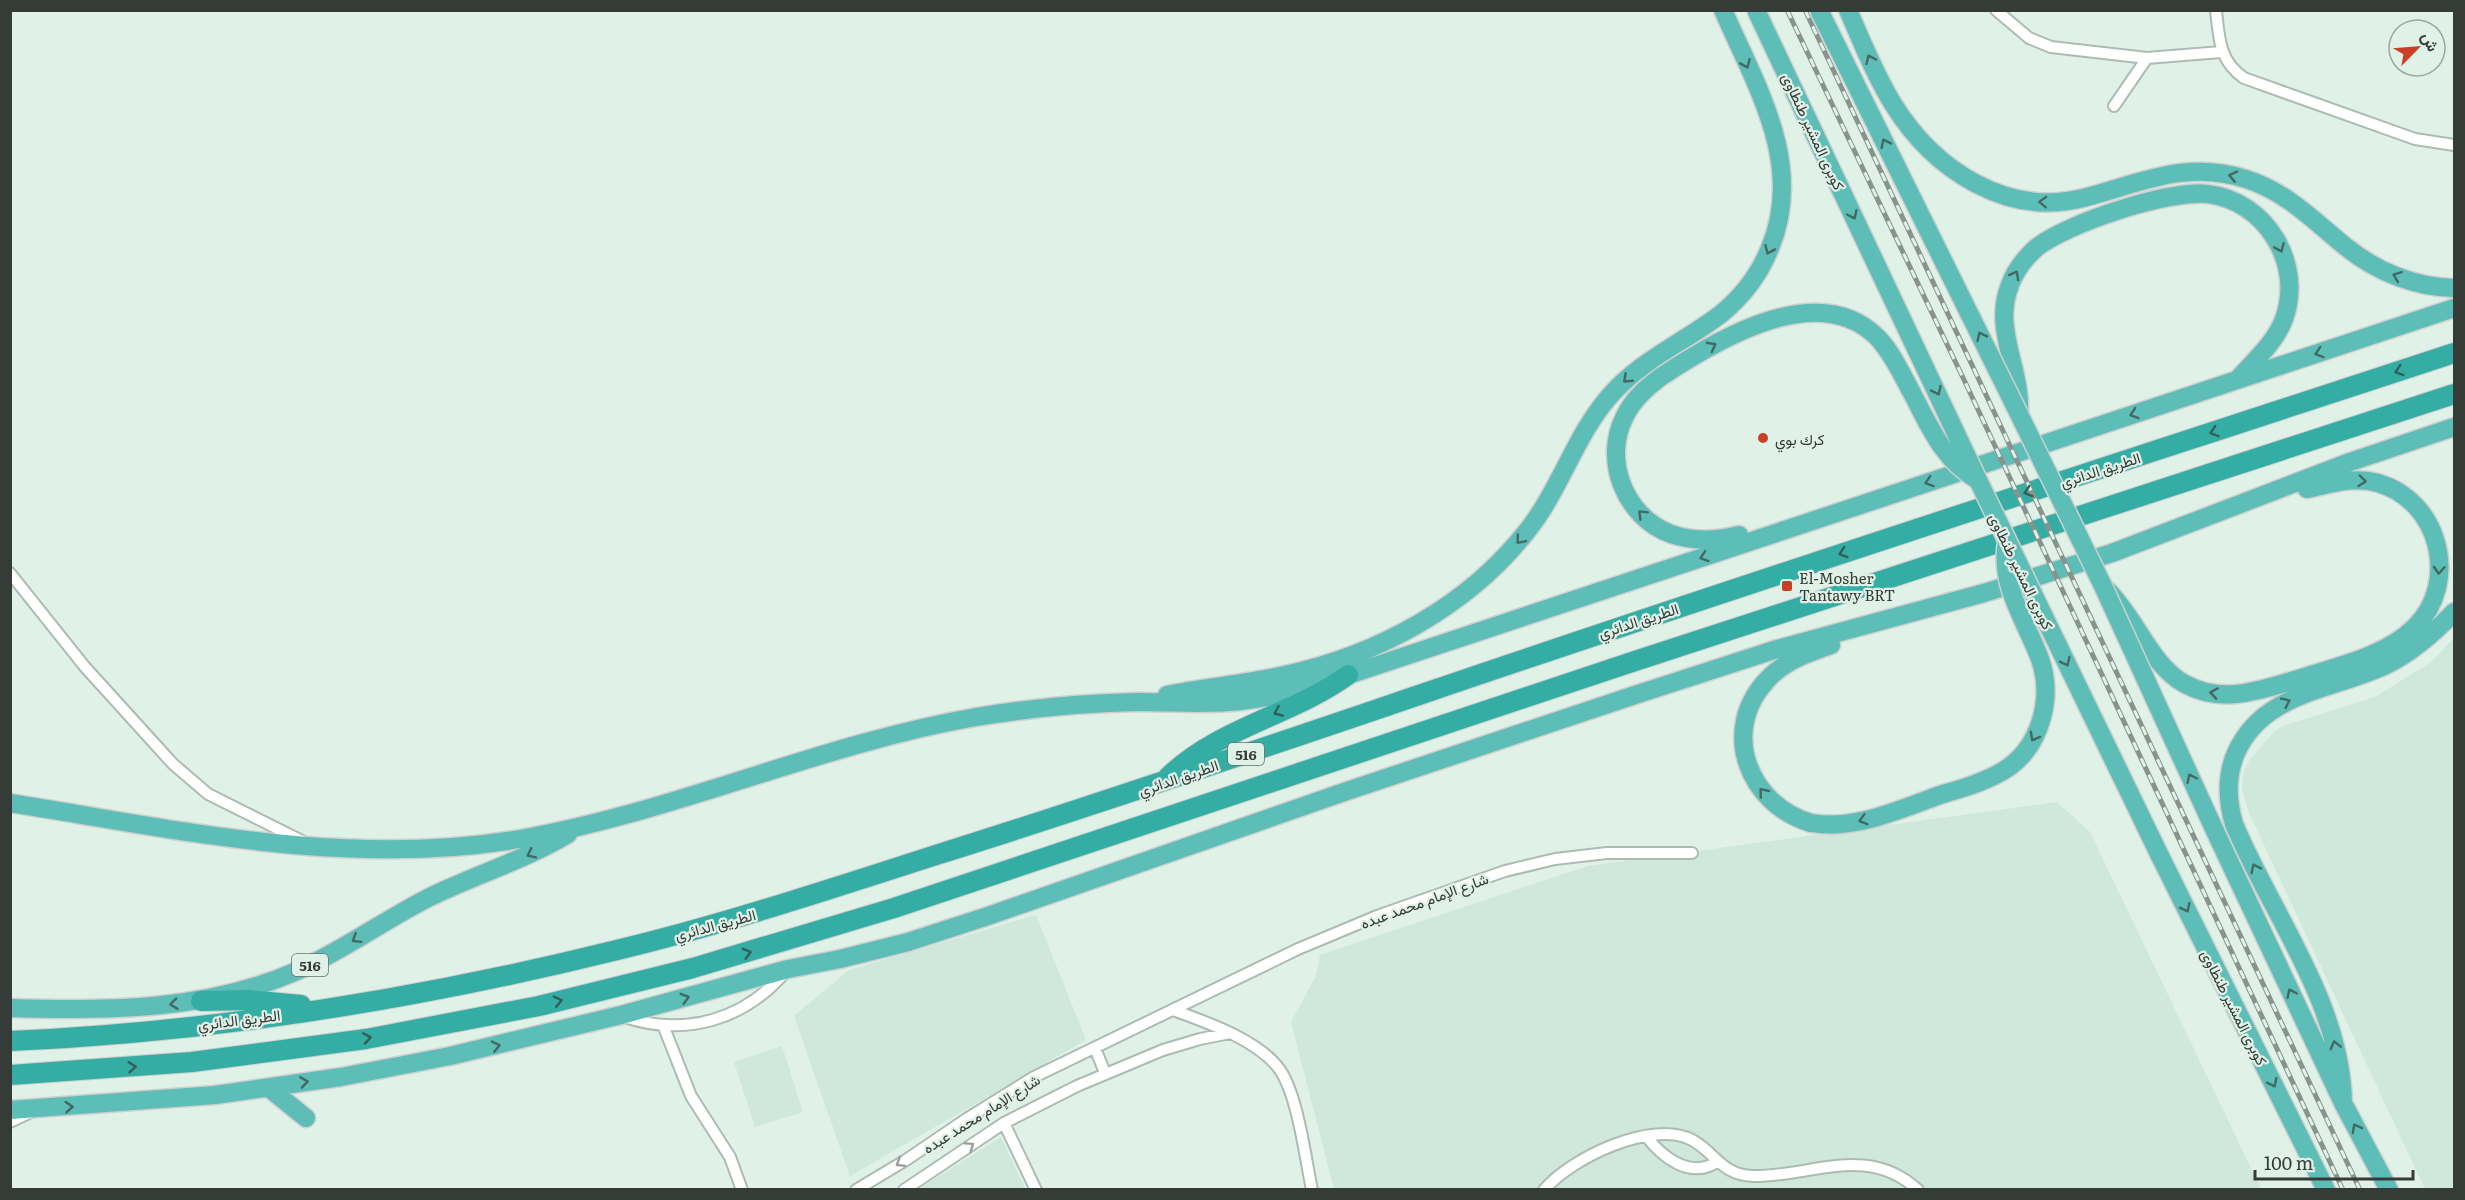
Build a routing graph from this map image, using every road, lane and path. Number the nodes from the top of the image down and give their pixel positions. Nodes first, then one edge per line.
1 (1723, 10) edge
2 (1756, 10) edge
3 (1819, 10) edge
4 (1848, 10) edge
5 (1996, 10) edge
6 (2216, 10) edge
7 (2221, 52) junction
8 (2146, 58) junction
9 (2114, 106) dead end
10 (2454, 145) edge
11 (2454, 288) edge
12 (2454, 308) edge
13 (2454, 353) edge
14 (2236, 380) junction
15 (2454, 394) edge
16 (2019, 414) junction
17 (2454, 427) edge
18 (1978, 480) junction
19 (2264, 495) junction
20 (1817, 519) junction
21 (2008, 540) junction
22 (10, 573) edge
23 (2103, 586) junction
24 (2454, 612) edge
25 (1869, 623) junction
26 (1348, 675) junction
27 (1137, 702) junction
28 (1163, 782) junction
29 (10, 803) edge
30 (582, 825) junction
31 (320, 849) junction
32 (1692, 853) dead end
33 (788, 969) junction
34 (201, 1001) junction
35 (10, 1008) edge
36 (318, 1009) junction
37 (1173, 1010) junction
38 (621, 1016) junction
39 (663, 1025) junction
40 (1230, 1033) junction
41 (10, 1041) edge
42 (1095, 1048) junction
43 (1105, 1073) junction
44 (10, 1076) edge
45 (269, 1088) junction
46 (2343, 1103) junction
47 (36, 1109) junction
48 (10, 1110) edge
49 (306, 1118) dead end
50 (10, 1122) edge
51 (1004, 1123) junction
52 (1646, 1136) junction
53 (1717, 1162) junction
54 (742, 1190) edge
55 (856, 1190) edge
56 (903, 1190) edge
57 (1036, 1190) edge
58 (1312, 1190) edge
59 (1544, 1190) edge
60 (1918, 1190) edge
61 (2326, 1190) edge
62 (2389, 1190) edge

1 -> 27 highway
2 -> 18 highway, كوبرى المشير طنطاوى, bridge
16 -> 3 highway, bridge
11 -> 4 highway
5 - 8 street
6 - 7 street
7 - 8 street
7 - 10 street
8 - 9 street
12 -> 14 highway, 516
13 -> 28 highway, الطريق الدائري / 516
16 -> 14 highway
14 -> 20 highway, 516
44 -> 15 highway, 516
16 - 23 highway, bridge
17 - 19 highway
20 -> 18 highway, bridge
18 - 21 highway, كوبرى المشير طنطاوى, bridge
19 -> 23 highway
19 - 25 highway
20 -> 26 highway, 516
21 -> 25 highway, bridge
21 -> 61 highway, كوبرى المشير طنطاوى, bridge
22 - 31 street
46 -> 23 highway, bridge
46 -> 24 highway
25 - 33 highway
26 - 27 highway, 516
26 -> 28 highway
27 - 30 highway, 516
28 - 36 highway, الطريق الدائري / 516
29 - 31 highway, 516
30 - 31 highway, 516
30 -> 34 highway, 516
32 - 37 street, شارع الإمام محمد عبده
38 -> 33 highway
33 - 39 street
34 -> 35 highway, 516
34 - 36 highway, 516
36 - 41 highway, الطريق الدائري / 516
37 - 40 street
37 - 42 street, شارع الإمام محمد عبده
38 - 39 street
45 -> 38 highway
39 - 54 street
40 - 43 street, شارع الإمام محمد عبده
40 - 58 street
42 - 43 street
42 -> 55 street, شارع الإمام محمد عبده
43 - 51 street, شارع الإمام محمد عبده
47 -> 45 highway
45 - 49 highway
62 -> 46 highway
47 - 48 highway
47 - 50 street
56 -> 51 street, شارع الإمام محمد عبده
51 - 57 street
52 - 53 street
52 - 53 street
52 - 59 street
53 - 60 street

